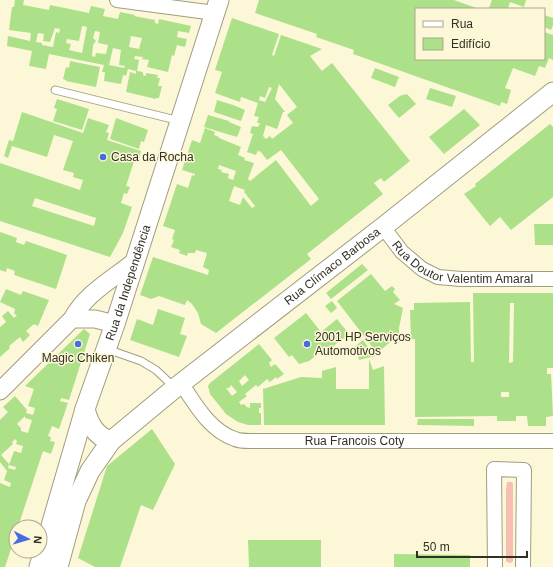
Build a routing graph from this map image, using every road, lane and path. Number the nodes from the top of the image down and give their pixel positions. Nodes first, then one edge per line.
1 (117, 0) edge
2 (217, 7) edge
3 (55, 90) dead end
4 (553, 92) edge
5 (180, 122) junction
6 (383, 227) junction
7 (135, 261) junction
8 (553, 279) edge
9 (72, 319) junction
10 (115, 324) junction
11 (106, 349) junction
12 (178, 386) junction
13 (0, 391) edge
14 (85, 409) junction
15 (111, 441) junction
16 (553, 441) edge
17 (39, 567) edge
18 (58, 567) edge
19 (495, 567) edge
20 (524, 567) edge

1 - 2 street
2 - 5 main road, Rua da Independência
3 - 5 lane
4 - 6 main road, Rua Clímaco Barbosa
5 - 7 main road, Rua da Independência
6 - 8 street, Rua Doutor Valentim Amaral
6 - 12 main road, Rua Clímaco Barbosa
7 - 9 street
7 - 10 main road, Rua da Independência
9 - 10 street
9 - 13 street
10 - 11 main road, Rua da Independência
11 - 12 lane
11 - 14 main road, Rua da Independência
12 - 15 main road, Rua Clímaco Barbosa
12 - 16 street, Rua Francois Coty
14 - 15 main road
14 - 17 main road, Rua da Independência
15 - 18 main road
19 - 20 street

